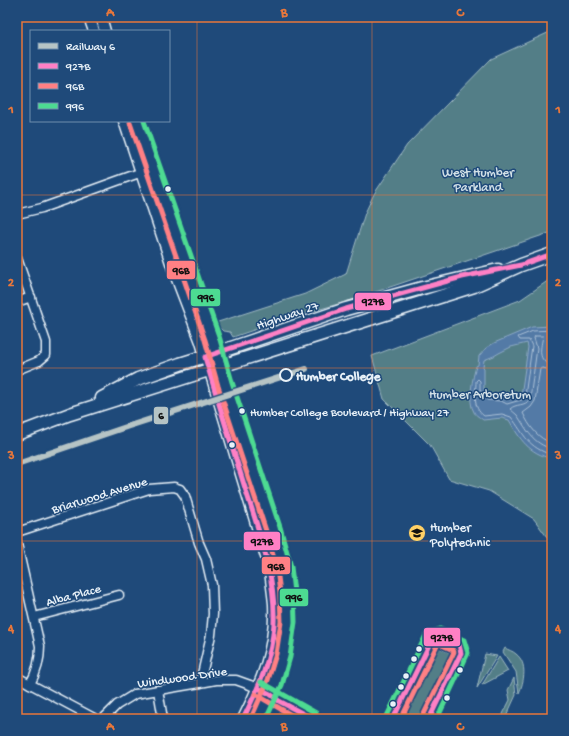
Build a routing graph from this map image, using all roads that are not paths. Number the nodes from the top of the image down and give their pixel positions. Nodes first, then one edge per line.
1 (89, 17) edge
2 (101, 17) edge
3 (94, 30) edge
4 (105, 30) edge
5 (124, 122) edge
6 (137, 122) edge
7 (153, 168) junction
8 (141, 173) junction
9 (17, 214) edge
10 (176, 233) junction
11 (163, 238) junction
12 (552, 254) edge
13 (17, 258) edge
14 (187, 264) junction
15 (521, 265) junction
16 (173, 269) junction
17 (462, 277) junction
18 (31, 297) junction
19 (17, 302) edge
20 (346, 326) junction
21 (210, 355) junction
22 (214, 369) junction
23 (17, 370) edge
24 (70, 414) junction
25 (17, 434) edge
26 (17, 532) edge
27 (17, 544) edge
28 (118, 595) dead end
29 (34, 617) junction
30 (17, 677) edge
31 (200, 683) junction
32 (30, 684) junction
33 (258, 688) junction
34 (158, 690) junction
35 (270, 694) junction
36 (96, 719) edge
37 (103, 719) edge
38 (164, 719) edge
39 (243, 719) edge
40 (258, 719) edge

1 - 3 street
2 - 4 street
5 - 8 street
6 - 7 street
7 - 8 street
7 - 10 street
8 - 9 street
8 - 11 street
10 - 11 street
10 - 14 street
11 - 16 street
12 - 15 main road, Highway 27
13 - 18 street
14 - 16 street
14 - 21 street
15 - 17 main road, Highway 27
15 - 20 main road, Highway 27
16 - 21 street
17 - 20 main road
17 - 21 main road, Highway 27
18 - 19 street
18 - 23 street
20 - 22 main road, Highway 27
21 - 22 street
21 - 24 main road, Highway 27
22 - 24 main road, Highway 27
22 - 33 street
22 - 35 street
24 - 25 main road, Highway 27
26 - 31 street, Briarwood Avenue
27 - 29 street
28 - 29 street, Alba Place
29 - 32 street
30 - 32 street
31 - 33 street, Windwood Drive
31 - 34 street, Windwood Drive
32 - 36 street
33 - 35 street, Windwood Drive
33 - 39 street
34 - 37 street, Windwood Drive
34 - 38 street
35 - 40 street

